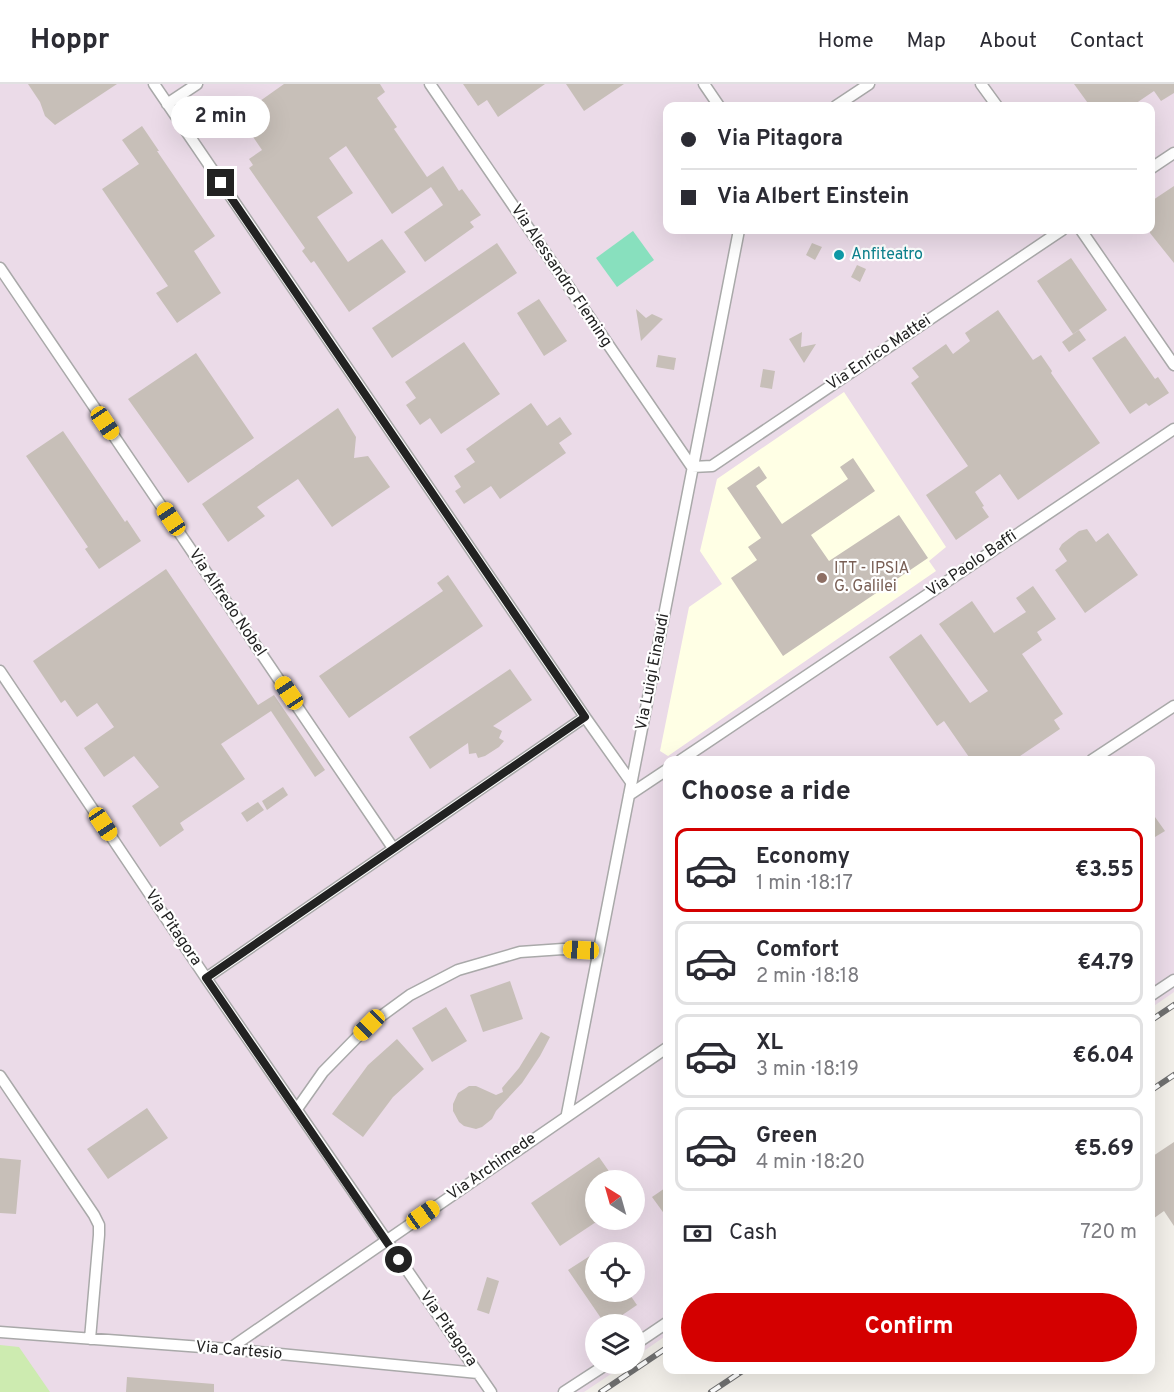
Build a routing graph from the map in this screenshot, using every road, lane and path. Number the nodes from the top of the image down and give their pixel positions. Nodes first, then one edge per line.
1 (154, 84) edge
2 (197, 84) edge
3 (430, 84) edge
4 (704, 84) edge
5 (868, 84) edge
6 (981, 84) edge
7 (716, 102) edge
8 (842, 102) edge
9 (994, 102) edge
10 (167, 104) junction
11 (1174, 153) edge
12 (1155, 166) edge
13 (738, 234) edge
14 (1056, 234) edge
15 (1084, 234) edge
16 (0, 268) edge
17 (1172, 360) edge
18 (1174, 429) edge
19 (692, 467) junction
20 (0, 671) edge
21 (1174, 705) edge
22 (585, 717) junction
23 (687, 756) edge
24 (1098, 756) edge
25 (663, 772) edge
26 (631, 782) junction
27 (629, 795) junction
28 (393, 848) junction
29 (599, 951) junction
30 (206, 978) junction
31 (1174, 980) edge
32 (1155, 993) edge
33 (663, 1050) edge
34 (0, 1076) edge
35 (297, 1109) junction
36 (567, 1114) junction
37 (386, 1241) junction
38 (663, 1325) edge
39 (0, 1332) edge
40 (645, 1338) edge
41 (90, 1339) junction
42 (229, 1349) junction
43 (478, 1373) junction
44 (592, 1374) edge
45 (491, 1392) edge
46 (564, 1392) edge

1 - 10 street
2 - 10 street
3 - 19 street, Via Alessandro Fleming
4 - 7 street
5 - 8 street
6 - 9 street
10 - 22 street
11 - 12 street
13 - 19 street, Via Luigi Einaudi
14 - 19 street, Via Enrico Mattei
15 - 17 street
16 - 28 street, Via Alfredo Nobel
18 - 23 street, Via Paolo Baffi
19 - 26 street, Via Luigi Einaudi
20 - 30 street, Via Pitagora
21 - 24 street
22 - 26 street
22 - 28 street
25 - 27 street
26 - 27 street, Via Luigi Einaudi
27 - 29 street, Via Luigi Einaudi
28 - 30 street
29 - 35 street
29 - 36 street, Via Luigi Einaudi
30 - 35 street, Via Pitagora
31 - 32 street
33 - 36 street, Via Archimede
34 - 41 street
35 - 37 street, Via Pitagora
36 - 37 street, Via Archimede
37 - 42 street, Via Archimede
37 - 43 street, Via Pitagora
38 - 40 street
39 - 41 street, Via Cartesio
41 - 42 street, Via Cartesio
42 - 43 street, Via Cartesio
43 - 45 street, Via Pitagora
44 - 46 street

